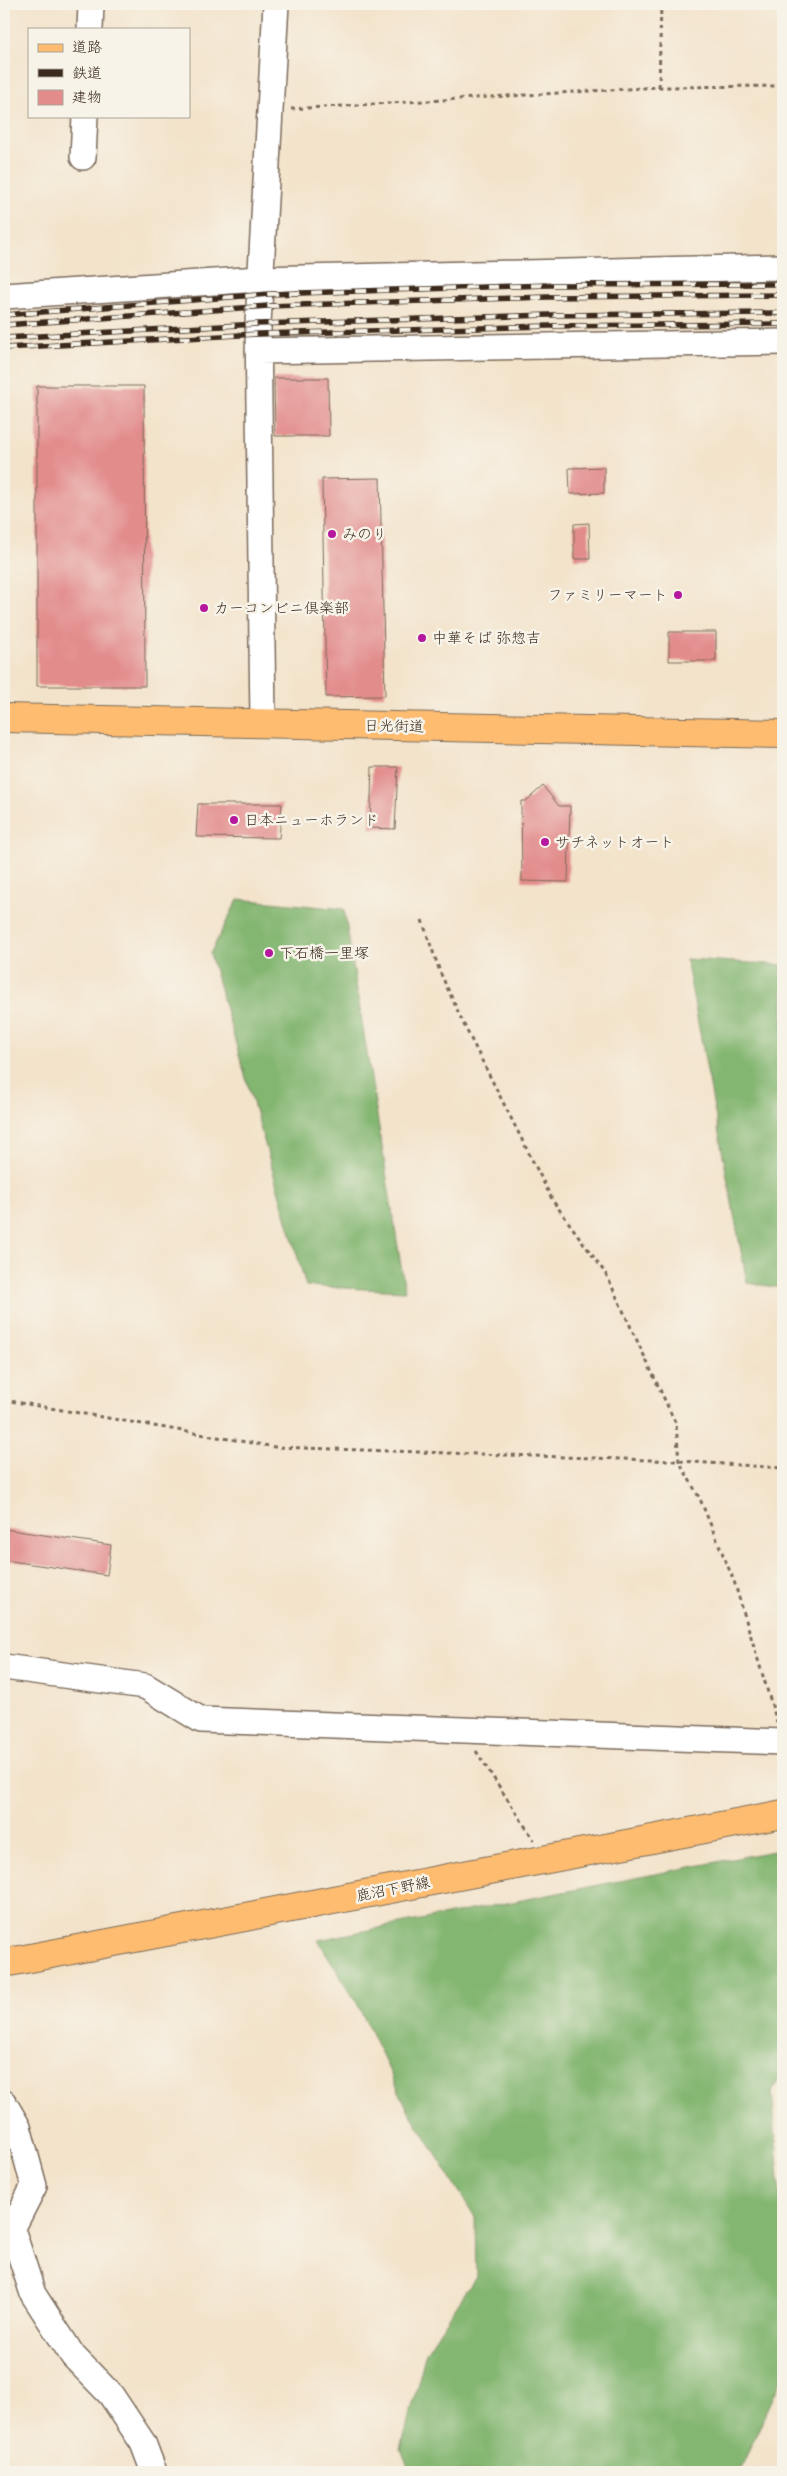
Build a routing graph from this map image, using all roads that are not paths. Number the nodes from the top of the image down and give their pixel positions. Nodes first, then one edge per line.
1 (92, 4) edge
2 (276, 4) edge
3 (90, 28) edge
4 (85, 118) edge
5 (83, 157) dead end
6 (783, 267) edge
7 (259, 279) junction
8 (4, 296) edge
9 (783, 342) edge
10 (258, 351) junction
11 (4, 718) edge
12 (263, 723) junction
13 (783, 734) edge
14 (4, 1667) edge
15 (781, 1735) edge
16 (783, 1814) edge
17 (4, 1963) edge
18 (4, 2103) edge
19 (154, 2472) edge

1 - 3 street
2 - 7 street
4 - 5 street
6 - 7 street
7 - 8 street
7 - 10 street
9 - 10 street
10 - 12 street
11 - 12 main road, 日光街道
12 - 13 main road, 日光街道
14 - 15 street
16 - 17 main road, 鹿沼下野線
18 - 19 street

